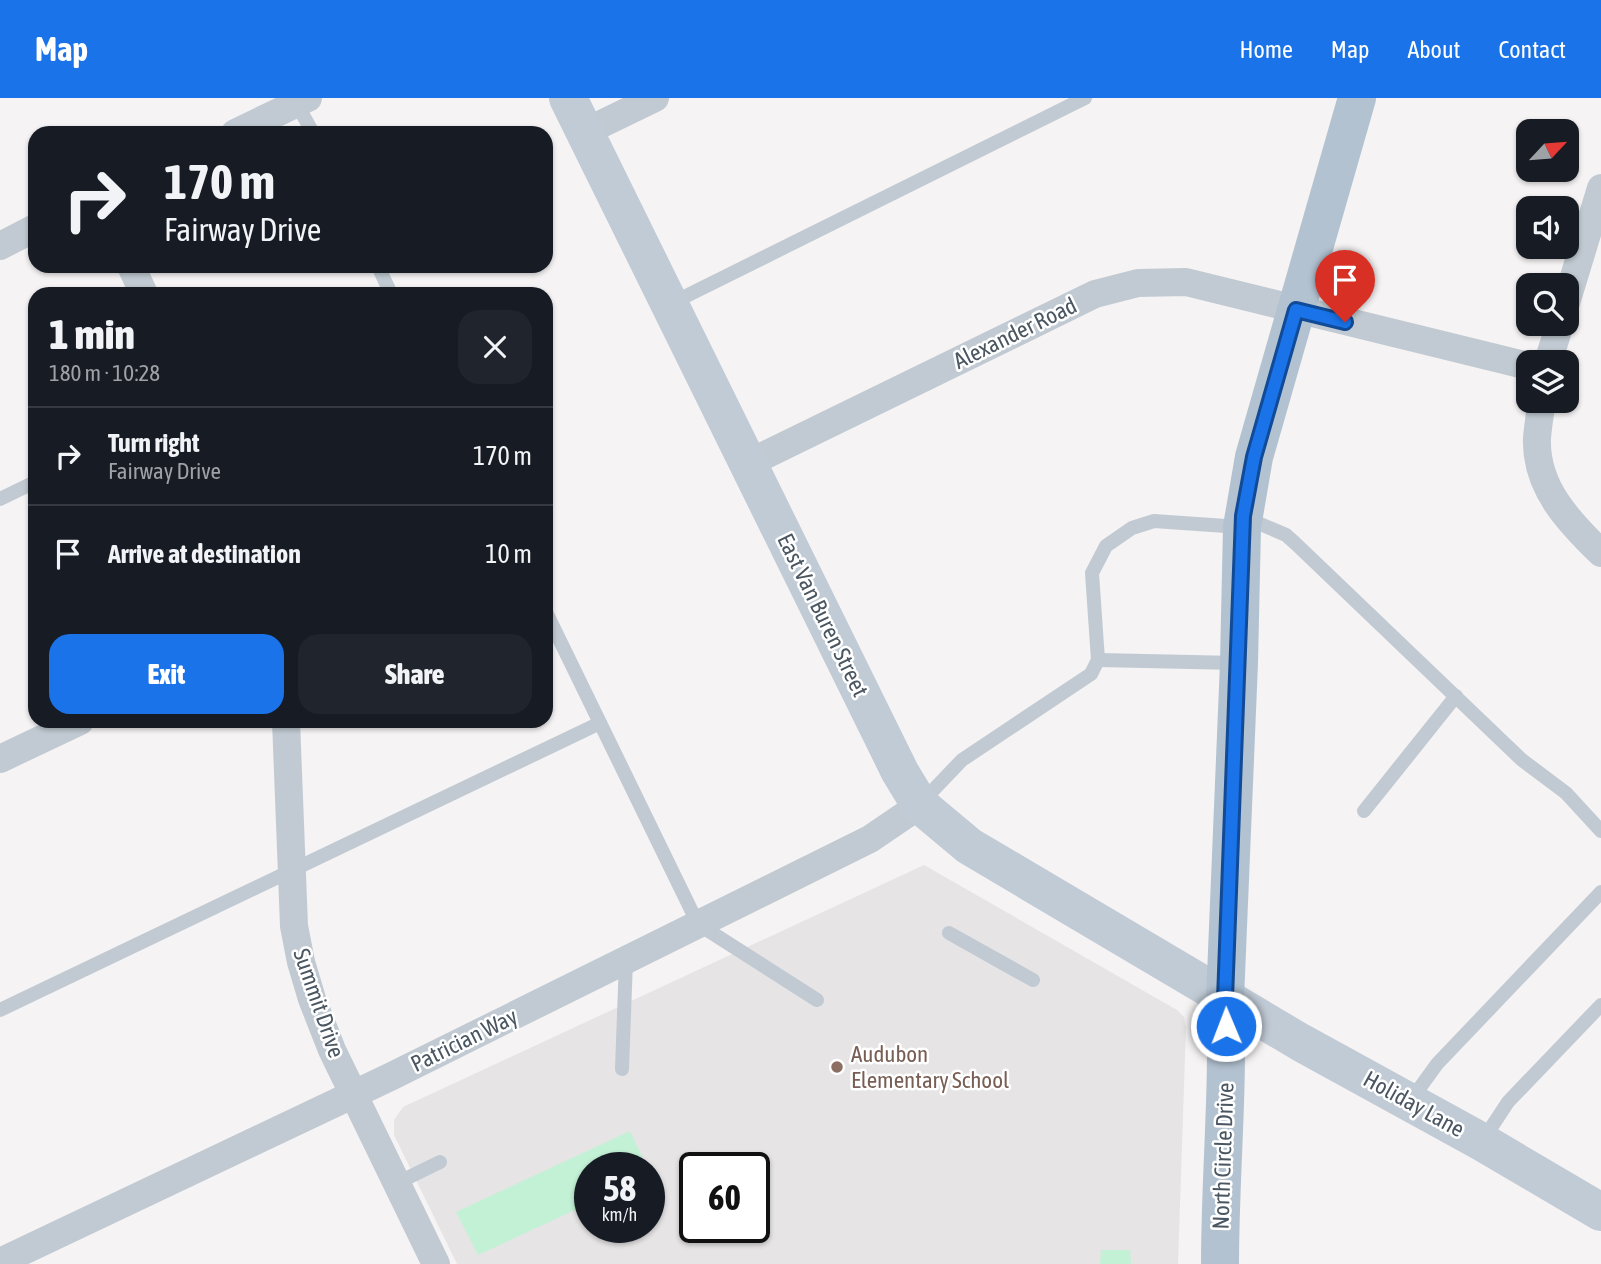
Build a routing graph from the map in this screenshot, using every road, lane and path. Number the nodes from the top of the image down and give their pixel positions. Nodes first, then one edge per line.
1 (568, 98) edge
2 (655, 98) edge
3 (1085, 98) edge
4 (1352, 99) edge
5 (300, 100) edge
6 (249, 126) edge
7 (310, 126) edge
8 (585, 132) junction
9 (1601, 188) edge
10 (28, 232) edge
11 (0, 246) edge
12 (1575, 273) edge
13 (670, 304) junction
14 (1296, 310) junction
15 (1516, 363) edge
16 (1540, 413) edge
17 (749, 463) junction
18 (28, 485) edge
19 (0, 499) edge
20 (1242, 522) junction
21 (1601, 553) edge
22 (553, 626) edge
23 (1098, 660) junction
24 (1239, 663) junction
25 (1457, 696) junction
26 (600, 723) junction
27 (65, 728) edge
28 (286, 728) edge
29 (0, 759) edge
30 (920, 805) junction
31 (1364, 811) dead end
32 (1601, 831) edge
33 (290, 871) junction
34 (1601, 892) edge
35 (698, 924) junction
36 (949, 933) dead end
37 (626, 960) junction
38 (1033, 980) dead end
39 (1225, 999) junction
40 (817, 1000) dead end
41 (1601, 1005) edge
42 (0, 1010) edge
43 (622, 1069) dead end
44 (354, 1094) junction
45 (1410, 1102) junction
46 (1482, 1142) junction
47 (440, 1162) dead end
48 (397, 1183) junction
49 (1601, 1212) edge
50 (0, 1262) edge
51 (436, 1264) edge
52 (1220, 1264) edge

1 - 8 street, East Van Buren Street
2 - 8 street
3 - 13 lane
4 - 14 main road, North Circle Drive
5 - 6 street
5 - 7 lane
8 - 13 street, East Van Buren Street
9 - 12 street
10 - 11 street
13 - 17 street, East Van Buren Street
14 - 15 street, Alexander Road
14 - 17 street, Alexander Road
14 - 20 main road, North Circle Drive
16 - 21 street
17 - 30 street, East Van Buren Street
18 - 19 lane
20 - 23 lane
20 - 24 main road, North Circle Drive
20 - 25 lane
22 - 26 lane
23 - 24 lane
23 - 30 lane
24 - 39 main road, North Circle Drive
25 - 31 lane
25 - 32 lane
26 - 33 lane
26 - 35 lane
27 - 29 street
28 - 33 street, Summit Drive
30 - 35 street, Patrician Way
30 - 39 street, East Van Buren Street
33 - 42 lane
33 - 44 street, Summit Drive
34 - 45 lane
35 - 37 street, Patrician Way
35 - 40 lane
36 - 38 lane
37 - 43 lane
37 - 44 street, Patrician Way
39 - 45 street, Holiday Lane
39 - 52 main road, North Circle Drive
41 - 46 lane
44 - 48 street, Summit Drive
44 - 50 street, Patrician Way
45 - 46 street, Holiday Lane
46 - 49 street, Holiday Lane
47 - 48 lane
48 - 51 street, Summit Drive

